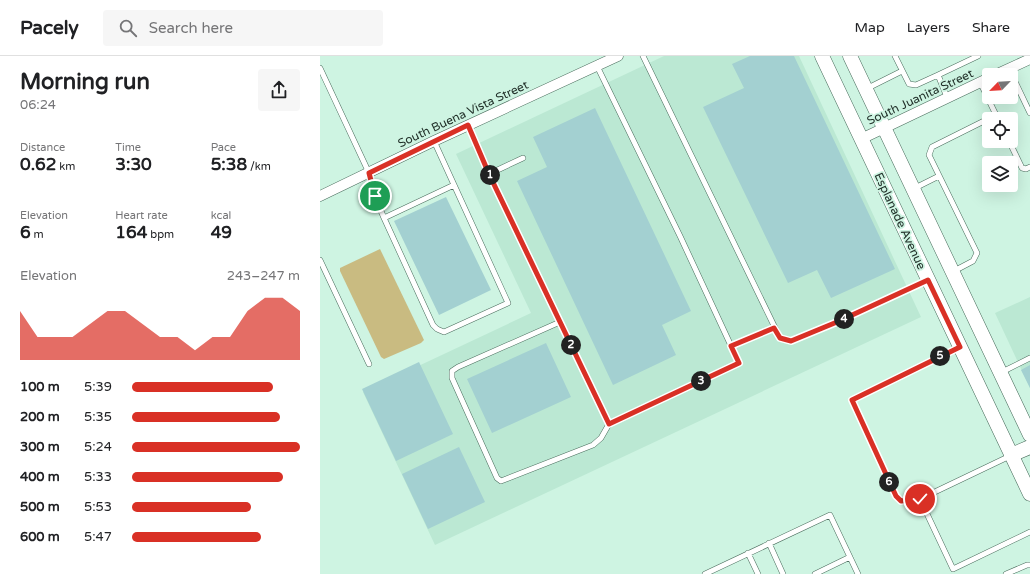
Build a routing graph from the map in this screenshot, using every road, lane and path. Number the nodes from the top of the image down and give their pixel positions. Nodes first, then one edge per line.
1 (618, 56) edge
2 (643, 56) edge
3 (822, 56) edge
4 (850, 56) edge
5 (895, 56) edge
6 (978, 56) edge
7 (1029, 62) edge
8 (597, 66) junction
9 (320, 68) edge
10 (1012, 68) edge
11 (902, 71) junction
12 (938, 75) junction
13 (982, 81) edge
14 (1018, 88) edge
15 (866, 89) junction
16 (947, 98) junction
17 (1030, 113) edge
18 (982, 124) edge
19 (468, 125) junction
20 (884, 127) junction
21 (861, 139) junction
22 (434, 141) junction
23 (1012, 148) edge
24 (523, 158) dead end
25 (1030, 167) edge
26 (369, 173) junction
27 (489, 174) junction
28 (940, 176) junction
29 (454, 186) junction
30 (913, 189) junction
31 (320, 196) edge
32 (384, 218) junction
33 (320, 260) edge
34 (953, 271) junction
35 (928, 280) junction
36 (560, 322) junction
37 (774, 328) junction
38 (731, 346) junction
39 (960, 347) junction
40 (1030, 358) edge
41 (369, 364) dead end
42 (1001, 373) junction
43 (609, 424) junction
44 (1030, 435) edge
45 (1030, 447) edge
46 (1011, 455) junction
47 (1030, 494) edge
48 (920, 499) junction
49 (1030, 532) edge
50 (769, 544) junction
51 (748, 553) junction
52 (850, 557) junction
53 (1030, 565) edge
54 (705, 574) edge
55 (758, 574) edge
56 (783, 574) edge
57 (815, 574) edge
58 (858, 574) edge
59 (1006, 574) edge

1 - 8 street, South Buena Vista Street
2 - 37 lane
3 - 21 main road, Esplanade Avenue
4 - 15 main road
5 - 11 lane
6 - 12 lane
7 - 10 street
8 - 19 street, South Buena Vista Street
8 - 38 lane
9 - 26 lane
11 - 12 lane
11 - 15 lane
12 - 16 lane
13 - 16 street, South Juanita Street
14 - 17 lane
15 - 20 main road
16 - 20 street, South Juanita Street
18 - 28 lane
19 - 22 street, South Buena Vista Street
19 - 27 lane
20 - 21 street, South Juanita Street
20 - 30 main road
21 - 35 main road, Esplanade Avenue
22 - 26 street, South Buena Vista Street
22 - 29 lane
23 - 25 lane
24 - 27 lane
26 - 31 street, South Buena Vista Street
26 - 32 lane
27 - 36 lane
28 - 30 lane
28 - 34 lane
29 - 32 lane
29 - 32 lane
30 - 34 main road
33 - 41 lane
34 - 42 main road
35 - 37 lane
35 - 39 main road, Esplanade Avenue
36 - 43 lane
36 - 43 lane
37 - 38 lane
38 - 43 lane
39 - 46 main road, Esplanade Avenue
39 - 48 lane
40 - 42 lane
42 - 44 main road
45 - 46 main road
46 - 47 main road, Esplanade Avenue
46 - 48 lane
48 - 49 lane
50 - 51 lane
50 - 52 lane
50 - 56 lane
51 - 54 lane
51 - 55 lane
52 - 57 lane
52 - 58 lane
53 - 59 lane

